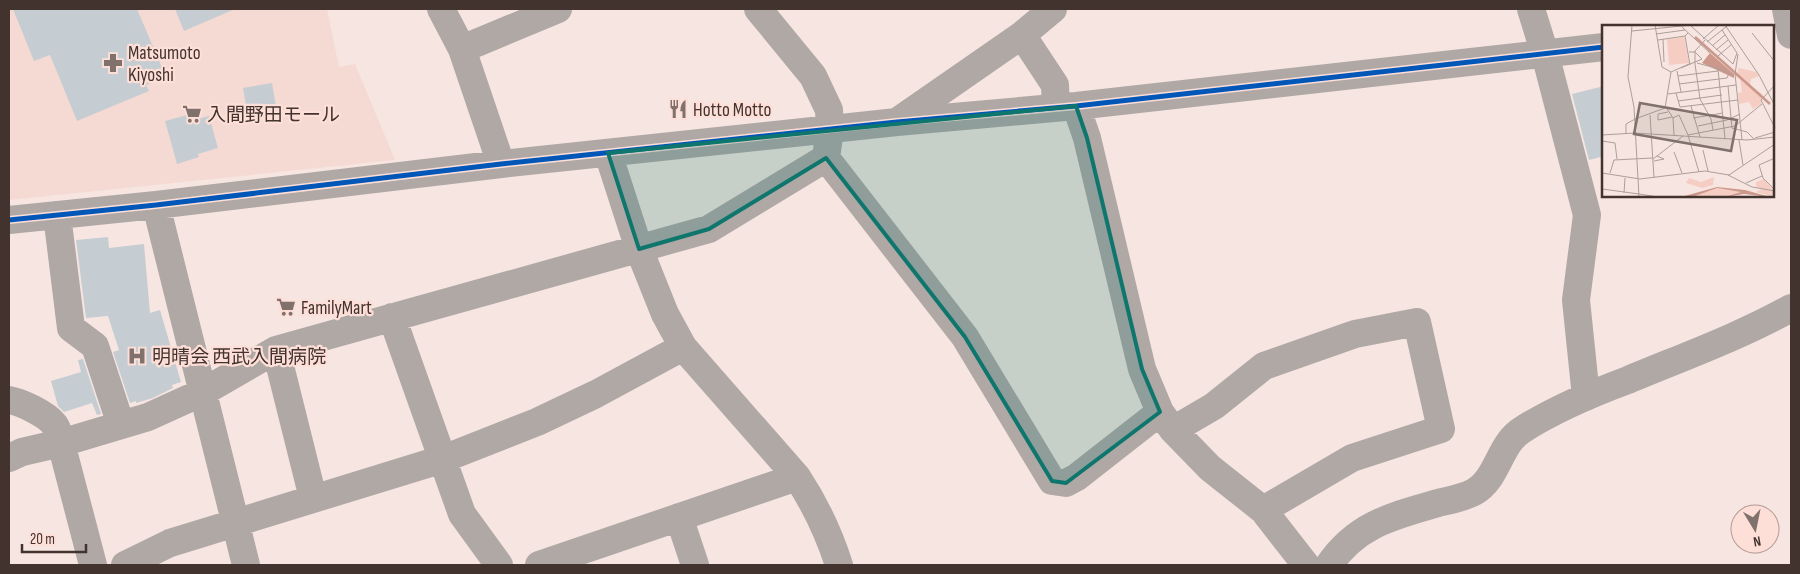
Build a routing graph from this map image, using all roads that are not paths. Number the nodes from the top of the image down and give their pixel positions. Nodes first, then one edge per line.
1 (441, 9) edge
2 (558, 9) edge
3 (758, 9) edge
4 (1531, 9) edge
5 (1037, 18) edge
6 (1602, 48) edge
7 (462, 49) junction
8 (1545, 54) junction
9 (1066, 107) junction
10 (896, 122) junction
11 (830, 129) junction
12 (608, 152) junction
13 (826, 158) junction
14 (501, 164) junction
15 (156, 205) junction
16 (57, 215) junction
17 (9, 220) edge
18 (639, 249) junction
19 (1791, 308) edge
20 (392, 317) junction
21 (683, 347) junction
22 (276, 350) junction
23 (203, 392) junction
24 (1586, 396) junction
25 (9, 400) edge
26 (117, 413) dead end
27 (1167, 421) junction
28 (61, 443) junction
29 (9, 458) edge
30 (443, 459) junction
31 (797, 477) junction
32 (313, 498) junction
33 (1263, 510) junction
34 (679, 517) junction
35 (236, 522) junction
36 (93, 565) edge
37 (125, 565) edge
38 (246, 565) edge
39 (499, 565) edge
40 (539, 565) edge
41 (695, 565) edge
42 (839, 565) edge
43 (1306, 565) edge
44 (1329, 565) edge

1 - 7 street
2 - 7 street
3 - 11 street
4 - 8 street
5 - 9 street
5 - 10 street
6 - 8 street
7 - 14 street
8 - 9 street
8 - 24 street
9 - 10 street
9 - 27 street
10 - 11 street
11 - 12 street
11 - 13 street
12 - 14 street
12 - 18 street
13 - 18 street
13 - 27 street
14 - 15 street
15 - 16 street
15 - 23 street
16 - 17 street
16 - 26 street
18 - 20 street
18 - 21 street
19 - 24 street
20 - 22 street
20 - 30 street
21 - 30 street
21 - 31 street
22 - 23 street
22 - 32 street
23 - 28 street
23 - 35 street
24 - 44 street
25 - 28 street
27 - 33 street
27 - 33 street
28 - 29 street
28 - 36 street
30 - 32 street
30 - 39 street
31 - 34 street
31 - 42 street
32 - 35 street
33 - 43 street
34 - 40 street
34 - 41 street
35 - 37 street
35 - 38 street

